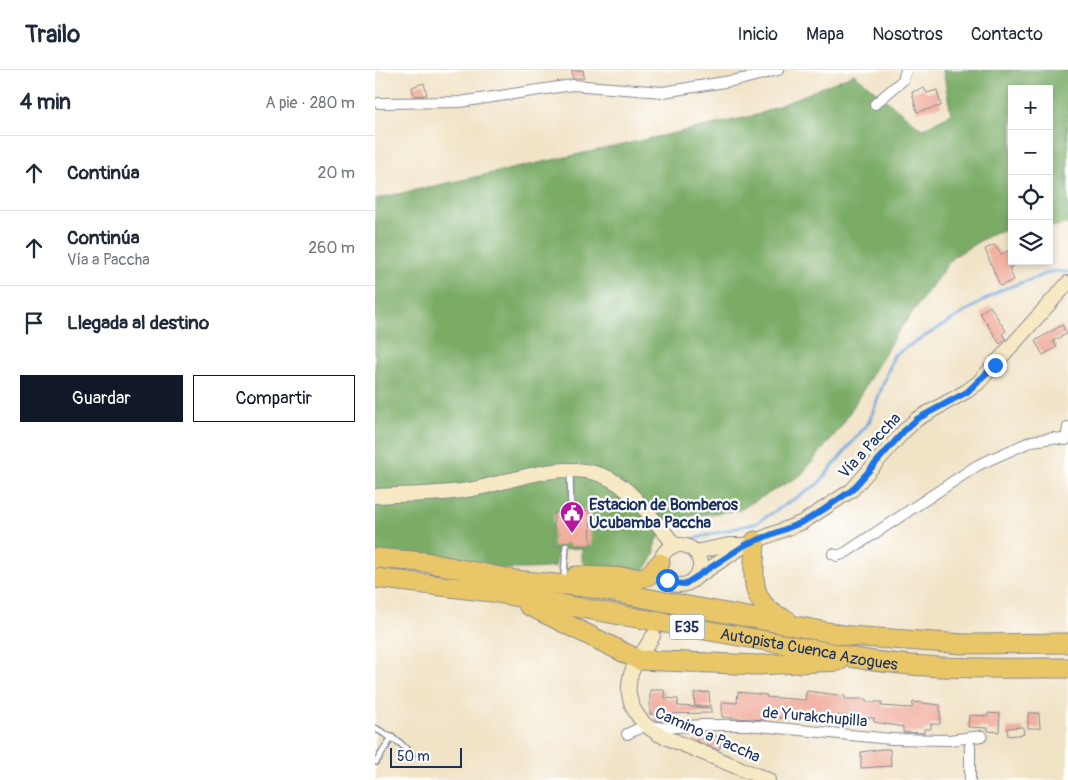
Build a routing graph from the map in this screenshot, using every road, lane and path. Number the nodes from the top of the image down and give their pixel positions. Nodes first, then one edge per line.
1 (778, 70) edge
2 (906, 70) edge
3 (379, 103) dead end
4 (875, 104) dead end
5 (1068, 283) edge
6 (1068, 427) edge
7 (1067, 440) edge
8 (570, 469) junction
9 (375, 496) edge
10 (571, 512) dead end
11 (750, 543) junction
12 (675, 545) junction
13 (566, 546) dead end
14 (695, 552) junction
15 (833, 554) dead end
16 (375, 558) edge
17 (660, 564) junction
18 (495, 574) junction
19 (564, 576) junction
20 (375, 578) edge
21 (695, 578) junction
22 (513, 597) junction
23 (819, 631) junction
24 (653, 636) dead end
25 (1068, 643) edge
26 (639, 660) junction
27 (861, 660) junction
28 (1068, 668) edge
29 (644, 726) junction
30 (375, 728) edge
31 (627, 734) dead end
32 (982, 736) dead end
33 (392, 737) junction
34 (970, 746) dead end
35 (412, 754) dead end
36 (376, 762) edge
37 (768, 780) edge
38 (970, 780) edge

1 - 3 street
2 - 4 street
5 - 11 main road, Vía a Paccha
6 - 7 street
7 - 15 street
8 - 9 main road
8 - 10 lane
8 - 12 main road
11 - 14 main road, Vía a Paccha
11 - 21 main road, Vía a Paccha
11 - 23 highway
12 - 14 main road
12 - 17 main road
13 - 19 lane
14 - 21 main road
16 - 18 highway, Autopista Cuenca Azogues / E35
17 - 19 highway
17 - 21 main road
18 - 19 highway
18 - 23 highway, Autopista Cuenca Azogues / E35
20 - 22 highway, Autopista Cuenca Azogues / E35
22 - 26 highway
22 - 27 highway, Autopista Cuenca Azogues / E35
23 - 25 highway, Autopista Cuenca Azogues / E35
24 - 26 main road, Camino a Paccha
26 - 27 highway
26 - 29 main road, Camino a Paccha
27 - 28 highway, Autopista Cuenca Azogues / E35
29 - 31 street
29 - 32 street, de Yurakchupilla
29 - 37 main road, Camino a Paccha
30 - 33 lane
33 - 35 lane
33 - 36 lane
34 - 38 street

